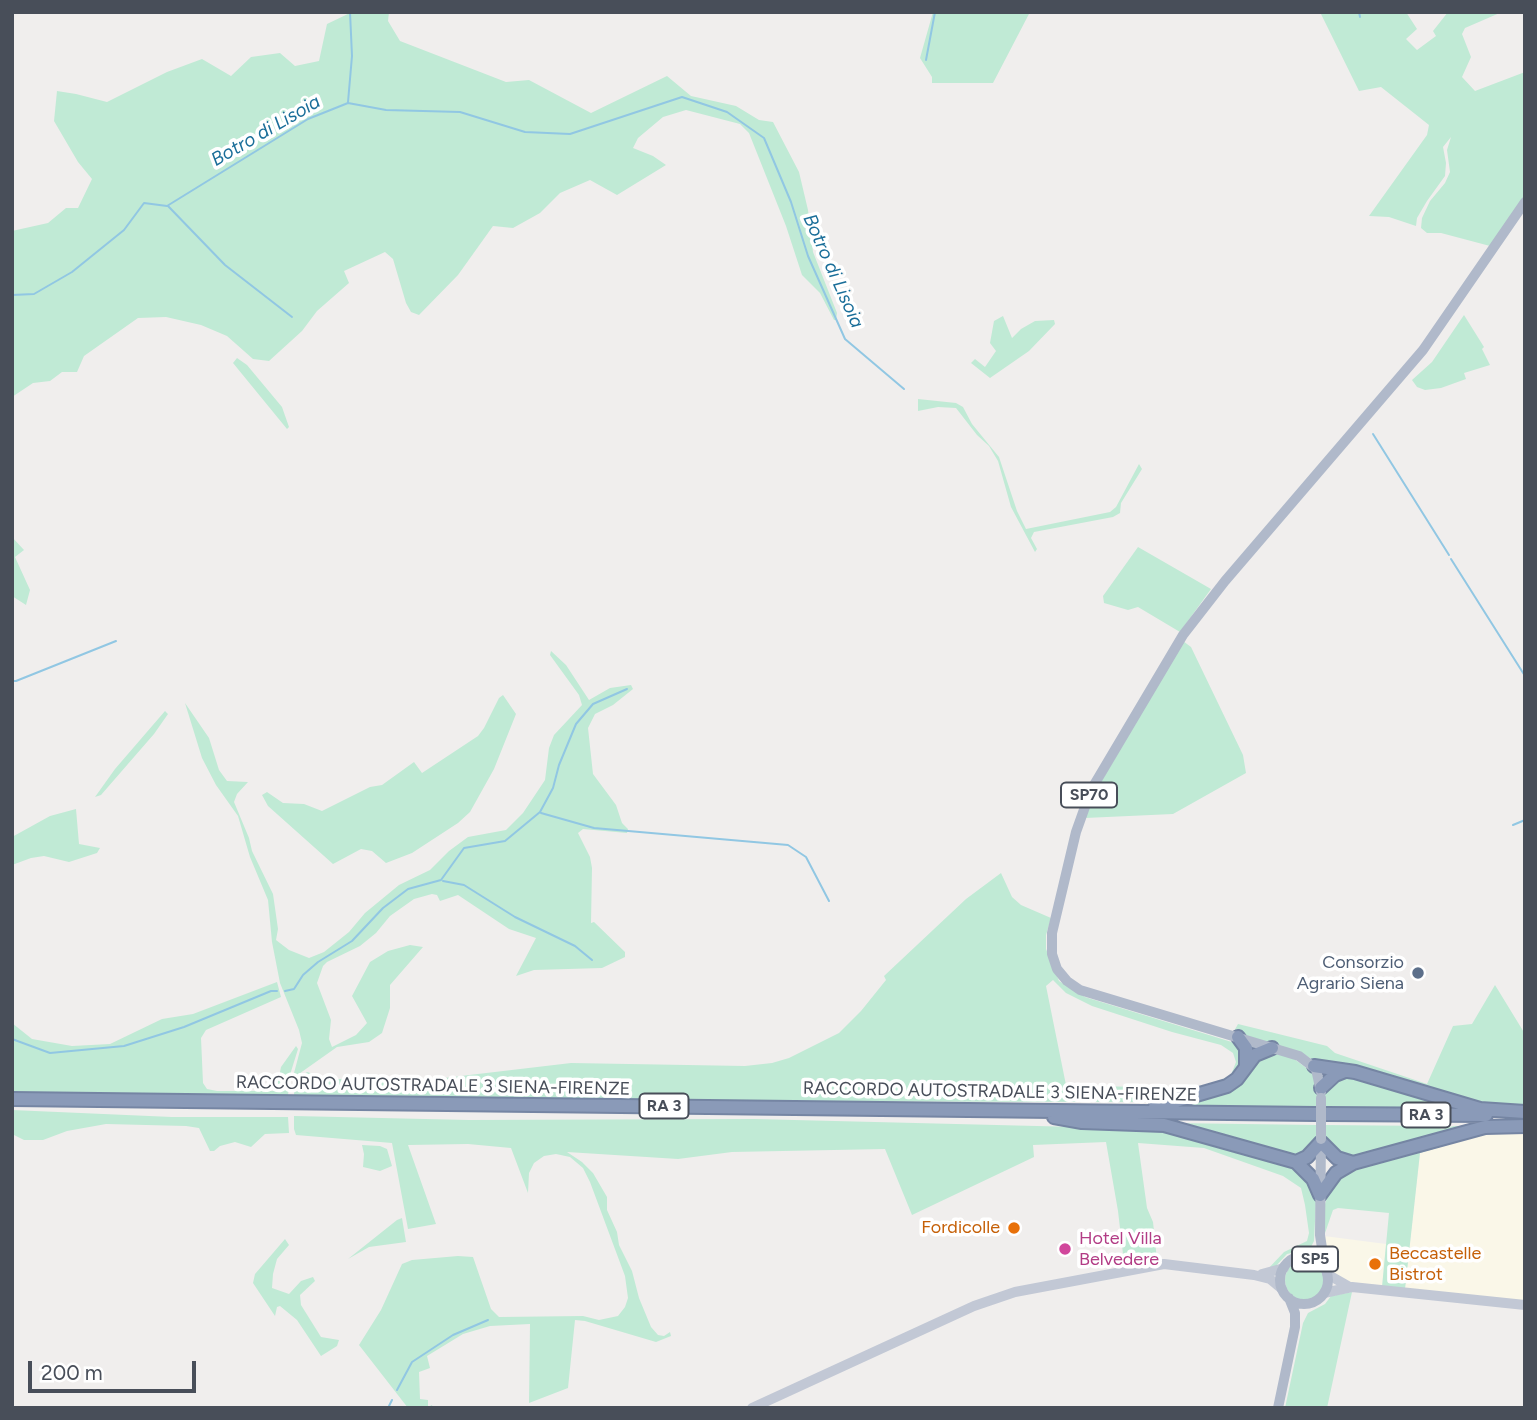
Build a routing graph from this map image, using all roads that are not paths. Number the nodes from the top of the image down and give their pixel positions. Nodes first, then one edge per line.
1 (1525, 202) edge
2 (1238, 1037) junction
3 (1272, 1048) junction
4 (1246, 1066) junction
5 (1314, 1066) junction
6 (1349, 1071) junction
7 (1321, 1093) junction
8 (12, 1099) edge
9 (12, 1106) edge
10 (1055, 1114) junction
11 (1525, 1114) edge
12 (1321, 1117) junction
13 (1525, 1124) edge
14 (1321, 1141) junction
15 (1296, 1163) junction
16 (1353, 1163) junction
17 (1320, 1195) junction
18 (1320, 1235) junction
19 (1308, 1256) junction
20 (1284, 1268) junction
21 (1326, 1271) junction
22 (1254, 1275) junction
23 (1352, 1287) junction
24 (1324, 1293) junction
25 (1286, 1294) junction
26 (1310, 1303) junction
27 (1525, 1306) edge
28 (1295, 1327) junction
29 (752, 1408) edge
30 (1278, 1408) edge

1 - 2 main road, SP70
2 - 3 main road, SP70
2 - 4 highway
3 - 4 highway
3 - 5 main road, SP70
4 - 10 highway
5 - 6 highway
5 - 7 main road
6 - 7 highway
6 - 11 highway
7 - 14 main road, bridge
8 - 10 highway, RACCORDO AUTOSTRADALE 3 SIENA-FIRENZE / RA 3
9 - 10 highway, RACCORDO AUTOSTRADALE 3 SIENA-FIRENZE / RA 3
10 - 12 highway, RACCORDO AUTOSTRADALE 3 SIENA-FIRENZE / RA 3
10 - 15 highway
11 - 12 highway, RACCORDO AUTOSTRADALE 3 SIENA-FIRENZE / RA 3
12 - 13 highway, RACCORDO AUTOSTRADALE 3 SIENA-FIRENZE / RA 3
13 - 16 highway
14 - 15 highway
14 - 16 highway
14 - 17 main road
15 - 17 highway
16 - 17 highway
17 - 18 main road
18 - 19 main road
18 - 21 main road
19 - 20 main road, SP5
19 - 21 main road, SP5
20 - 22 main road, SP5
20 - 25 main road, SP5
21 - 23 main road, SP5
21 - 24 main road, SP5
22 - 25 main road, SP5
22 - 29 main road, SP5
23 - 24 main road, SP5
23 - 27 main road, SP5
24 - 26 main road, SP5
25 - 26 main road, SP5
25 - 28 main road
26 - 28 main road
28 - 30 main road

